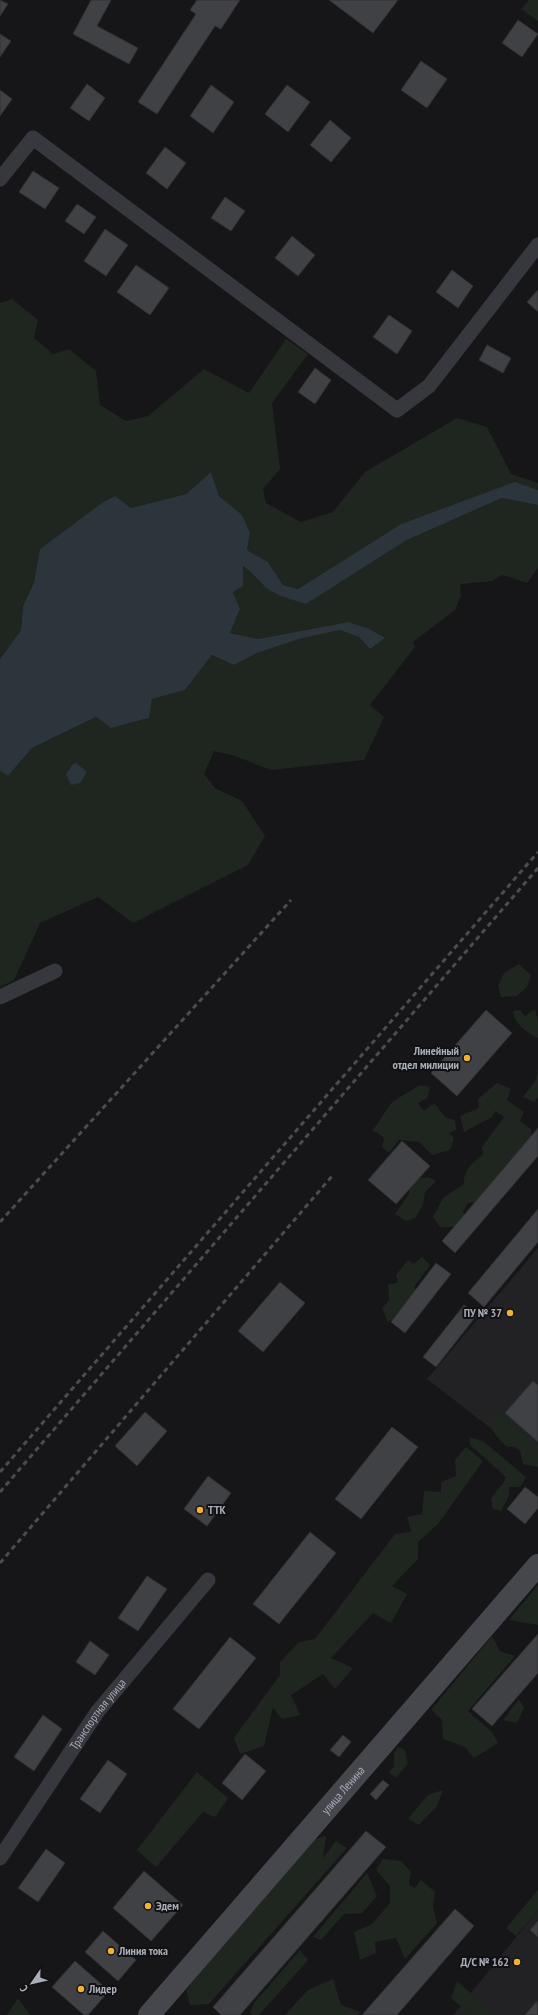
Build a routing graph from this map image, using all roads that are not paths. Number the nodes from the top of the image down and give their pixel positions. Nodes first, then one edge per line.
1 (0, 180) edge
2 (538, 245) edge
3 (55, 972) dead end
4 (0, 997) edge
5 (538, 1565) edge
6 (208, 1580) dead end
7 (0, 1858) edge
8 (149, 2015) edge

1 - 2 street
3 - 4 street
5 - 8 main road, улица Ленина
6 - 7 street, Транспортная улица

